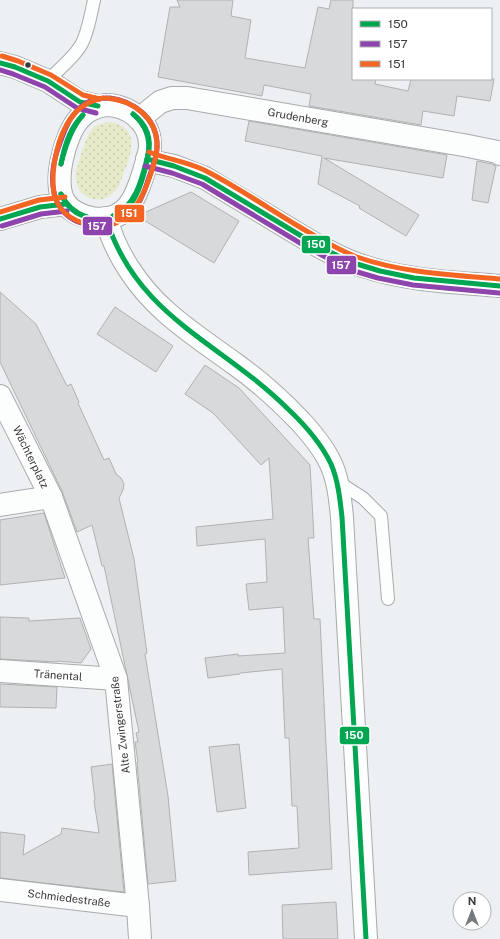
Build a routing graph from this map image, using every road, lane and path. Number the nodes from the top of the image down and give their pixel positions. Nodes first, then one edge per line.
1 (94, 0) edge
2 (0, 63) edge
3 (48, 81) junction
4 (98, 106) junction
5 (139, 119) junction
6 (500, 154) edge
7 (147, 159) junction
8 (66, 204) junction
9 (106, 218) junction
10 (0, 219) edge
11 (500, 286) edge
12 (0, 396) edge
13 (338, 482) junction
14 (51, 497) junction
15 (0, 505) edge
16 (388, 599) dead end
17 (0, 671) edge
18 (116, 679) junction
19 (0, 890) edge
20 (138, 906) junction
21 (140, 939) edge
22 (366, 939) edge

1 - 3 lane
2 - 3 street
3 - 4 street
4 - 5 street
4 - 8 street
5 - 6 street, Grudenberg
5 - 7 street
7 - 9 street
7 - 11 street
8 - 9 street
8 - 10 street
9 - 13 street
12 - 14 street, Wächterplatz
13 - 16 lane
13 - 22 street
14 - 15 street
14 - 18 street, Alte Zwingerstraße
17 - 18 street, Tränental
18 - 20 street, Alte Zwingerstraße
19 - 20 street, Schmiedestraße
20 - 21 street, Alte Zwingerstraße

